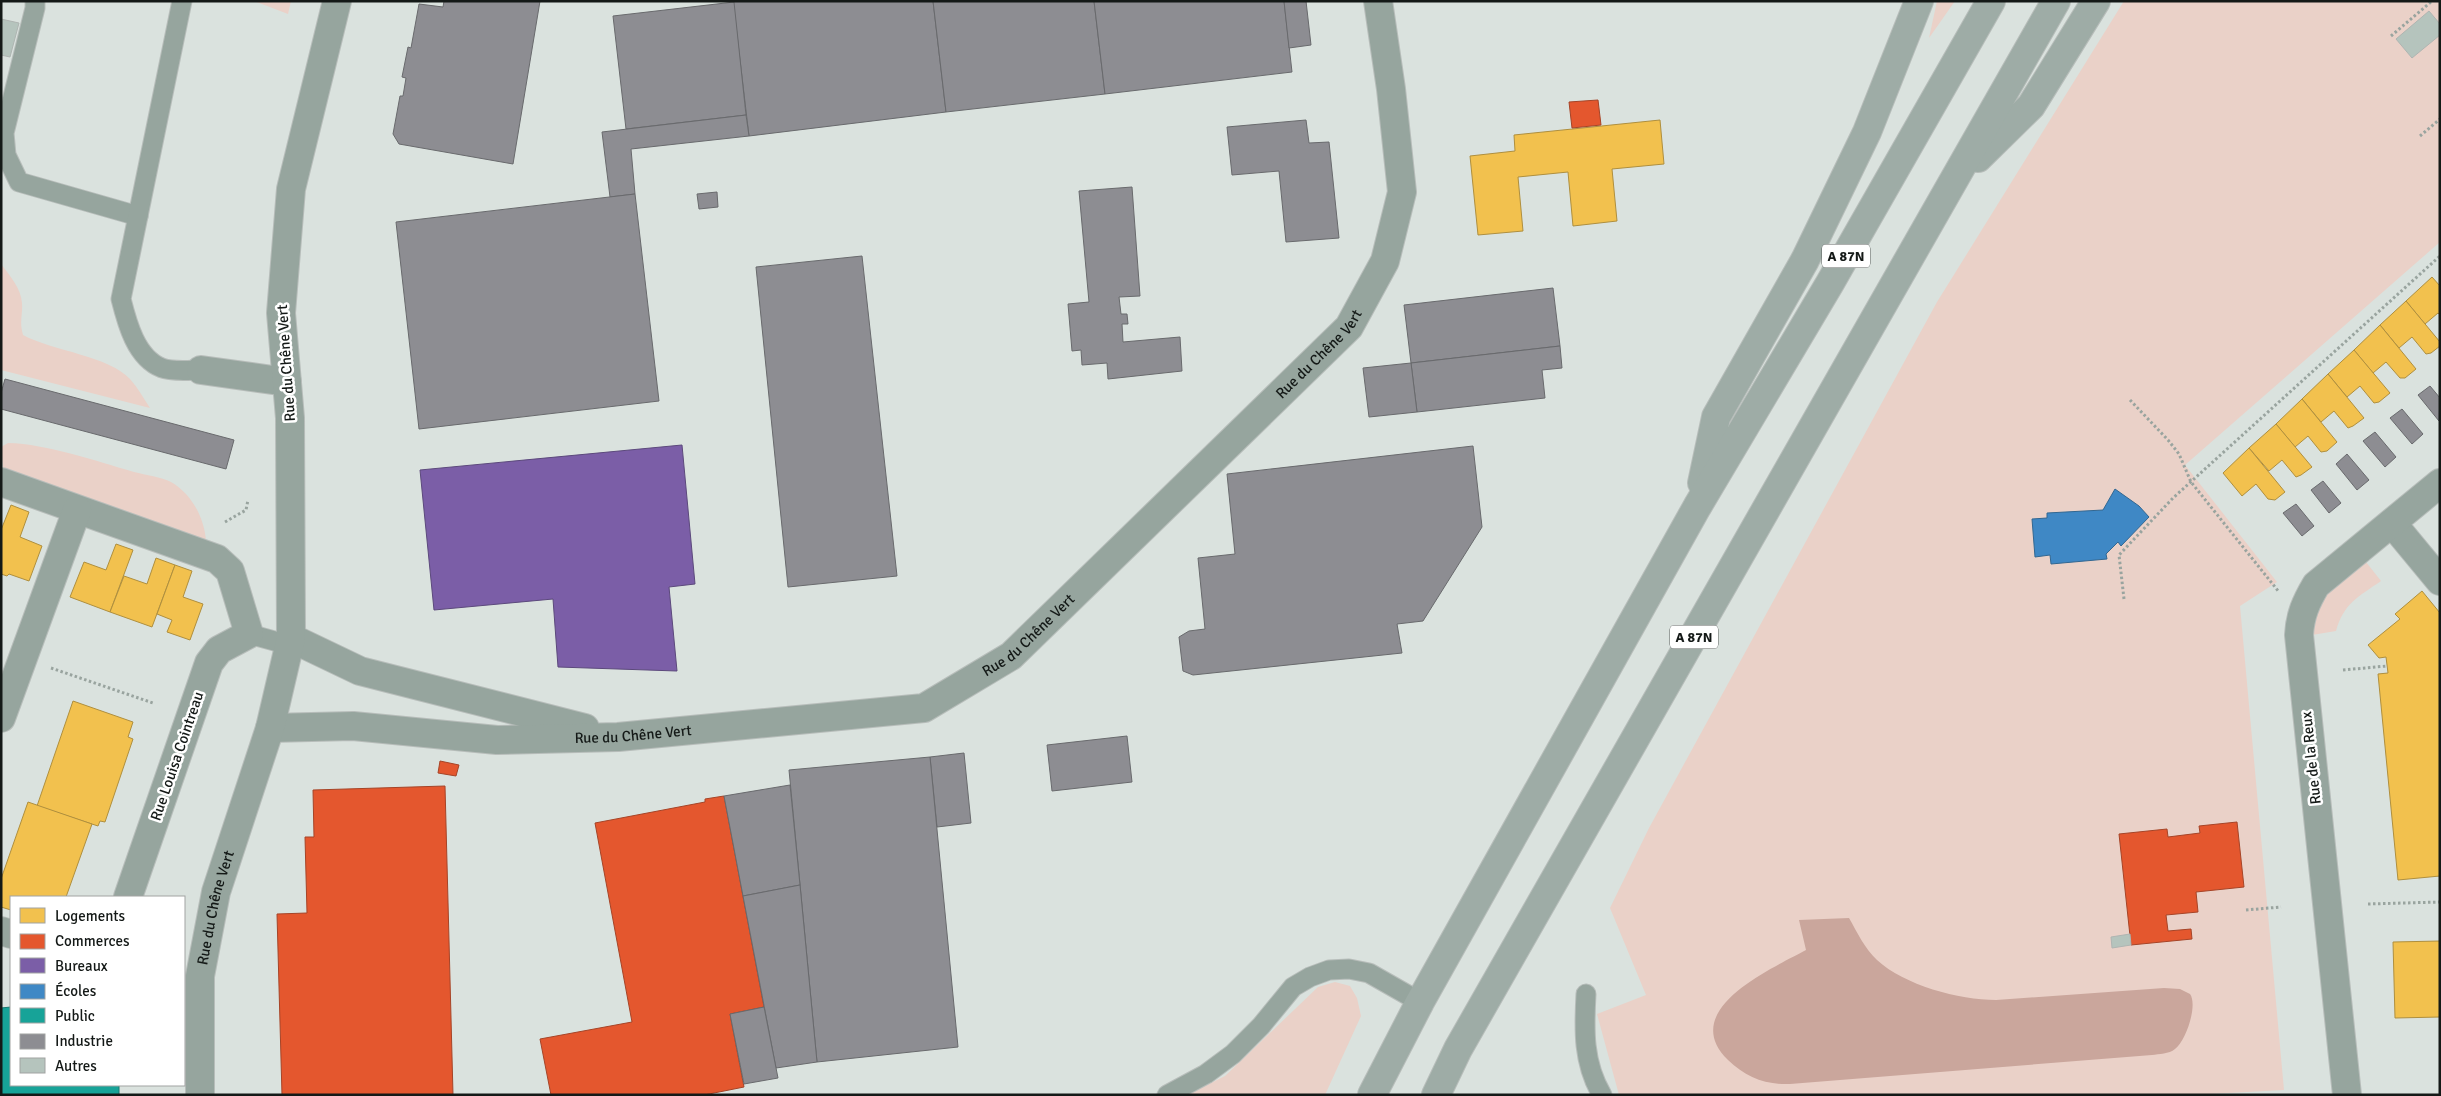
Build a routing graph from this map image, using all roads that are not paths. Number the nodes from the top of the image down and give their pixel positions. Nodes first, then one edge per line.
1 (35, 1) edge
2 (182, 1) edge
3 (337, 1) edge
4 (1378, 1) edge
5 (1919, 1) edge
6 (1991, 1) edge
7 (2056, 1) edge
8 (2096, 1) edge
9 (1955, 180) junction
10 (138, 216) junction
11 (202, 370) joint
12 (287, 382) junction
13 (1, 482) edge
14 (2440, 483) edge
15 (1697, 507) junction
16 (77, 510) junction
17 (2392, 523) junction
18 (2440, 581) edge
19 (249, 634) junction
20 (290, 641) junction
21 (1, 718) edge
22 (270, 728) junction
23 (618, 737) junction
24 (128, 896) edge
25 (1586, 994) dead end
26 (1420, 1002) junction
27 (200, 1095) edge
28 (1166, 1095) edge
29 (1372, 1095) edge
30 (1436, 1095) edge
31 (1602, 1095) edge
32 (2347, 1095) edge

1 - 10 lane
2 - 10 lane
3 - 12 street, Rue du Chêne Vert
4 - 23 street, Rue du Chêne Vert
5 - 15 highway
6 - 15 highway, A 87N
7 - 9 highway, A 87N
8 - 9 highway
9 - 30 highway, A 87N
10 - 11 lane
11 - 12 street
12 - 20 street, Rue du Chêne Vert
13 - 16 street
14 - 17 street, Rue de la Reux
15 - 26 highway, A 87N
16 - 19 street
16 - 21 street
17 - 18 street
17 - 32 street, Rue de la Reux
19 - 20 lane
19 - 24 street, Rue Louisa Cointreau
20 - 22 street, Rue du Chêne Vert
20 - 23 street
22 - 23 street, Rue du Chêne Vert
22 - 27 street, Rue du Chêne Vert
25 - 31 lane
26 - 28 lane
26 - 29 highway, A 87N

